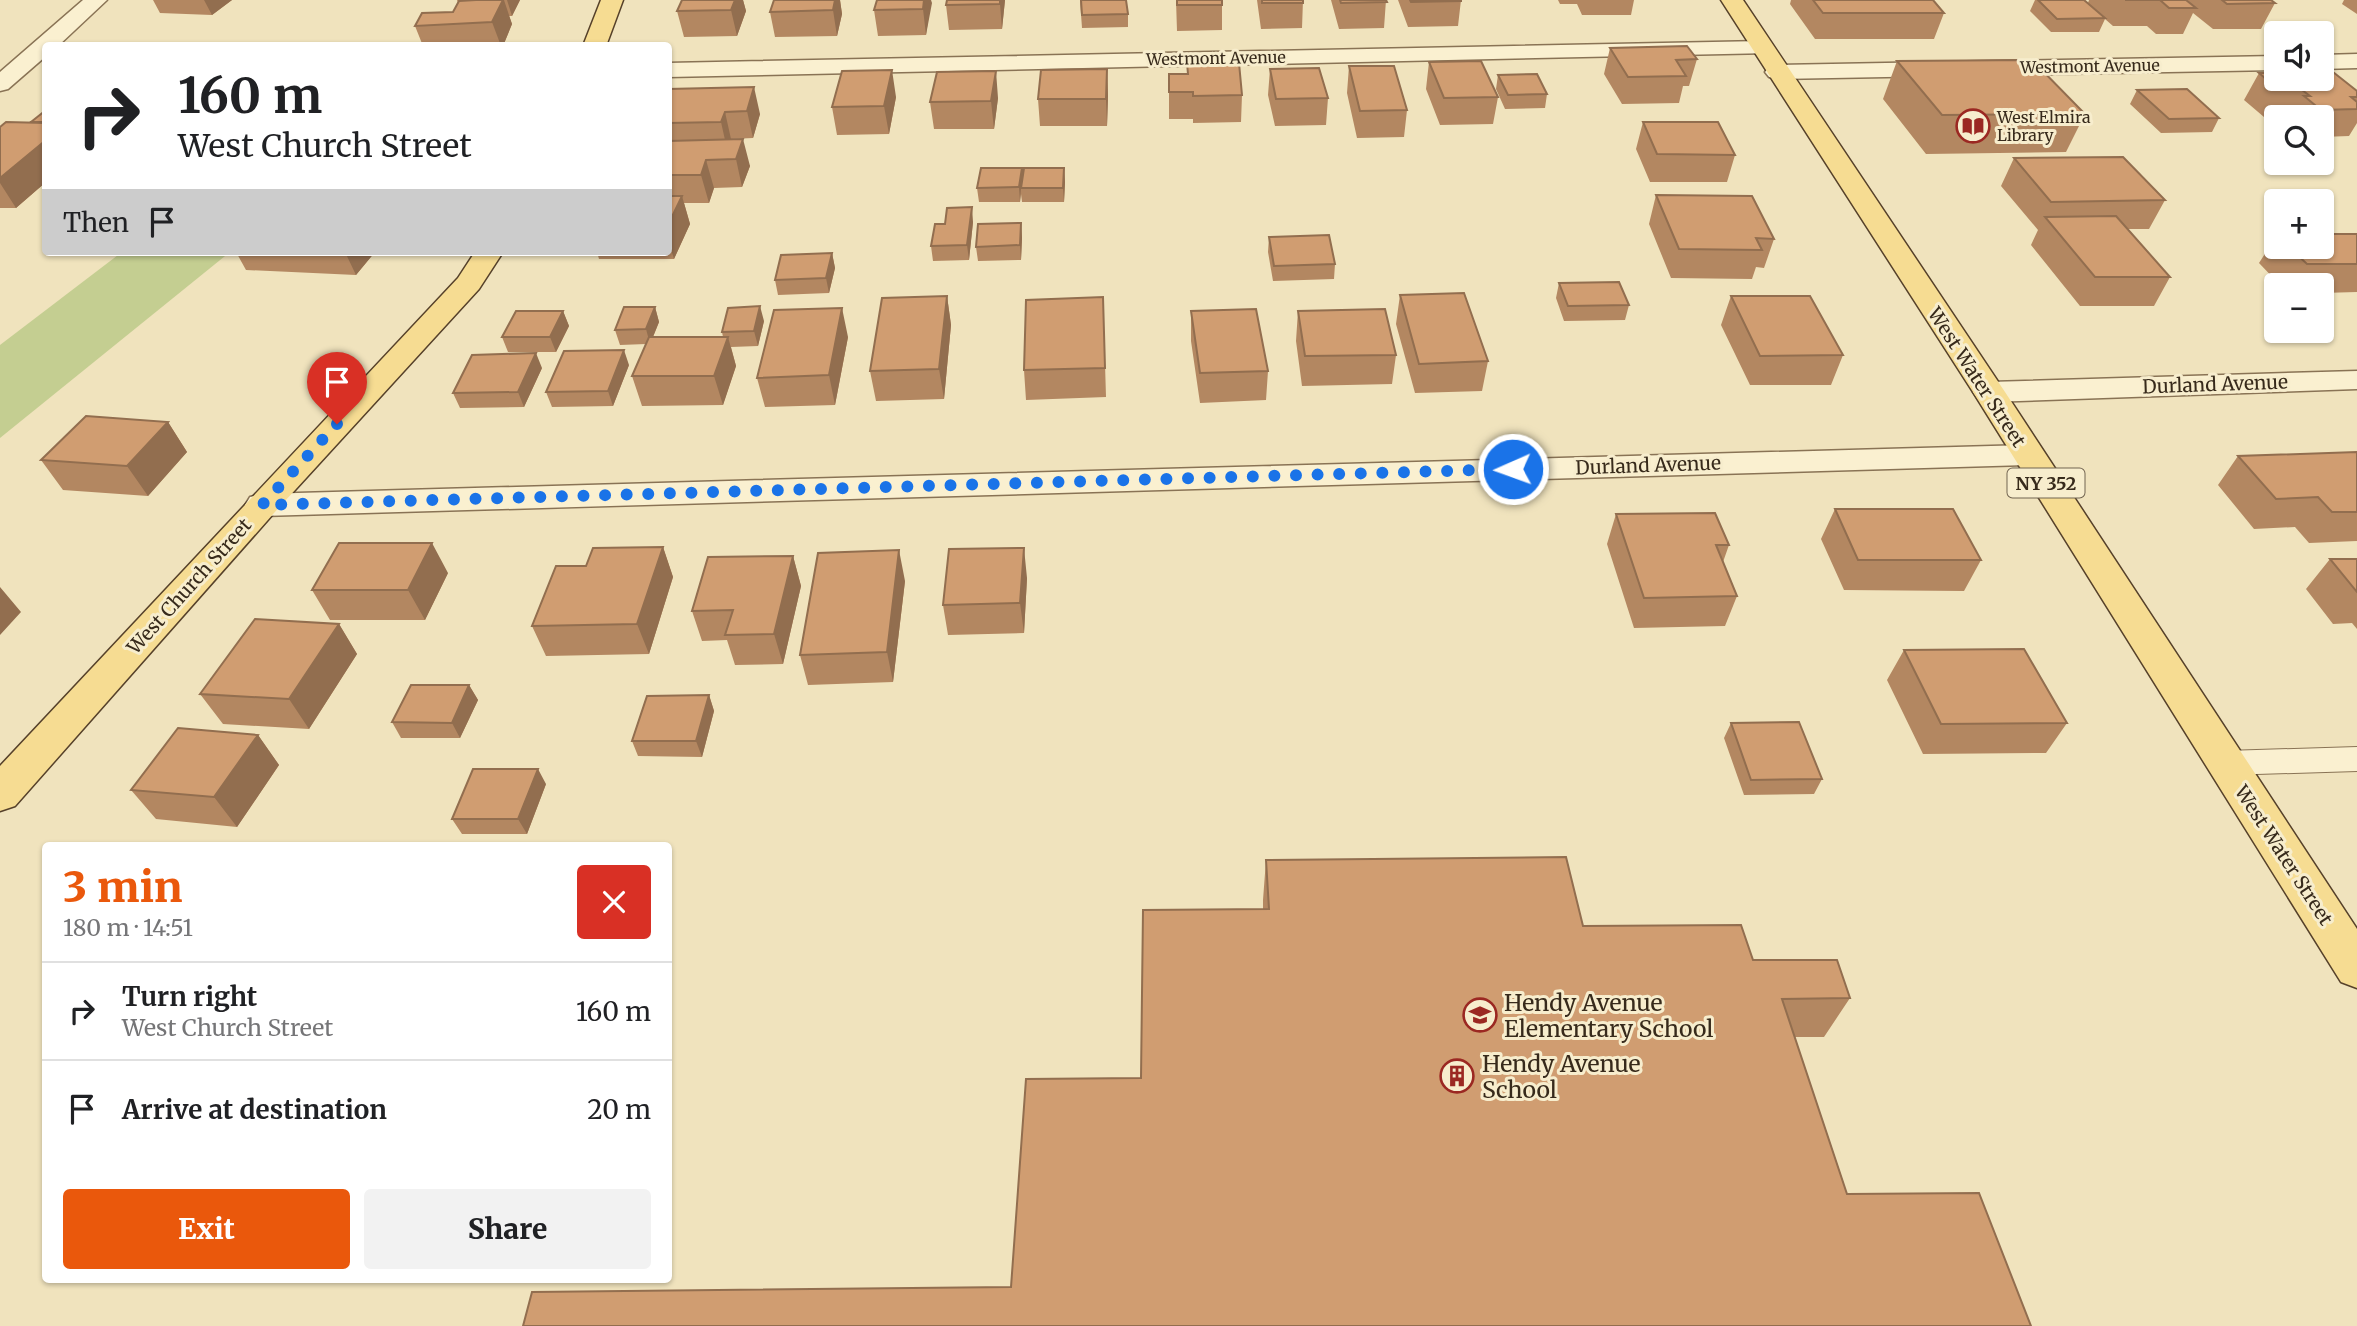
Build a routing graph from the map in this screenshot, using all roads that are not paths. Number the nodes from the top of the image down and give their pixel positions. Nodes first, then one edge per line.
1 (96, 0) edge
2 (612, 0) edge
3 (1732, 0) edge
4 (48, 42) edge
5 (596, 42) edge
6 (42, 47) edge
7 (1770, 60) junction
8 (2357, 61) edge
9 (2334, 62) edge
10 (2264, 63) edge
11 (672, 70) edge
12 (0, 84) edge
13 (486, 256) edge
14 (2357, 380) edge
15 (1989, 392) junction
16 (2027, 454) junction
17 (262, 505) junction
18 (2357, 759) edge
19 (2225, 763) junction
20 (0, 794) edge
21 (2357, 968) edge

1 - 4 street
2 - 5 main road
3 - 7 main road, West Water Street / NY 352
6 - 12 street
7 - 10 street, Westmont Avenue
7 - 11 street, Westmont Avenue
7 - 15 main road, West Water Street / NY 352
8 - 9 street
13 - 17 main road, West Church Street
14 - 15 street, Durland Avenue
15 - 16 main road, West Water Street / NY 352
16 - 17 street, Durland Avenue
16 - 19 main road, West Water Street / NY 352
17 - 20 main road, West Church Street
18 - 19 lane
19 - 21 main road, West Water Street / NY 352

